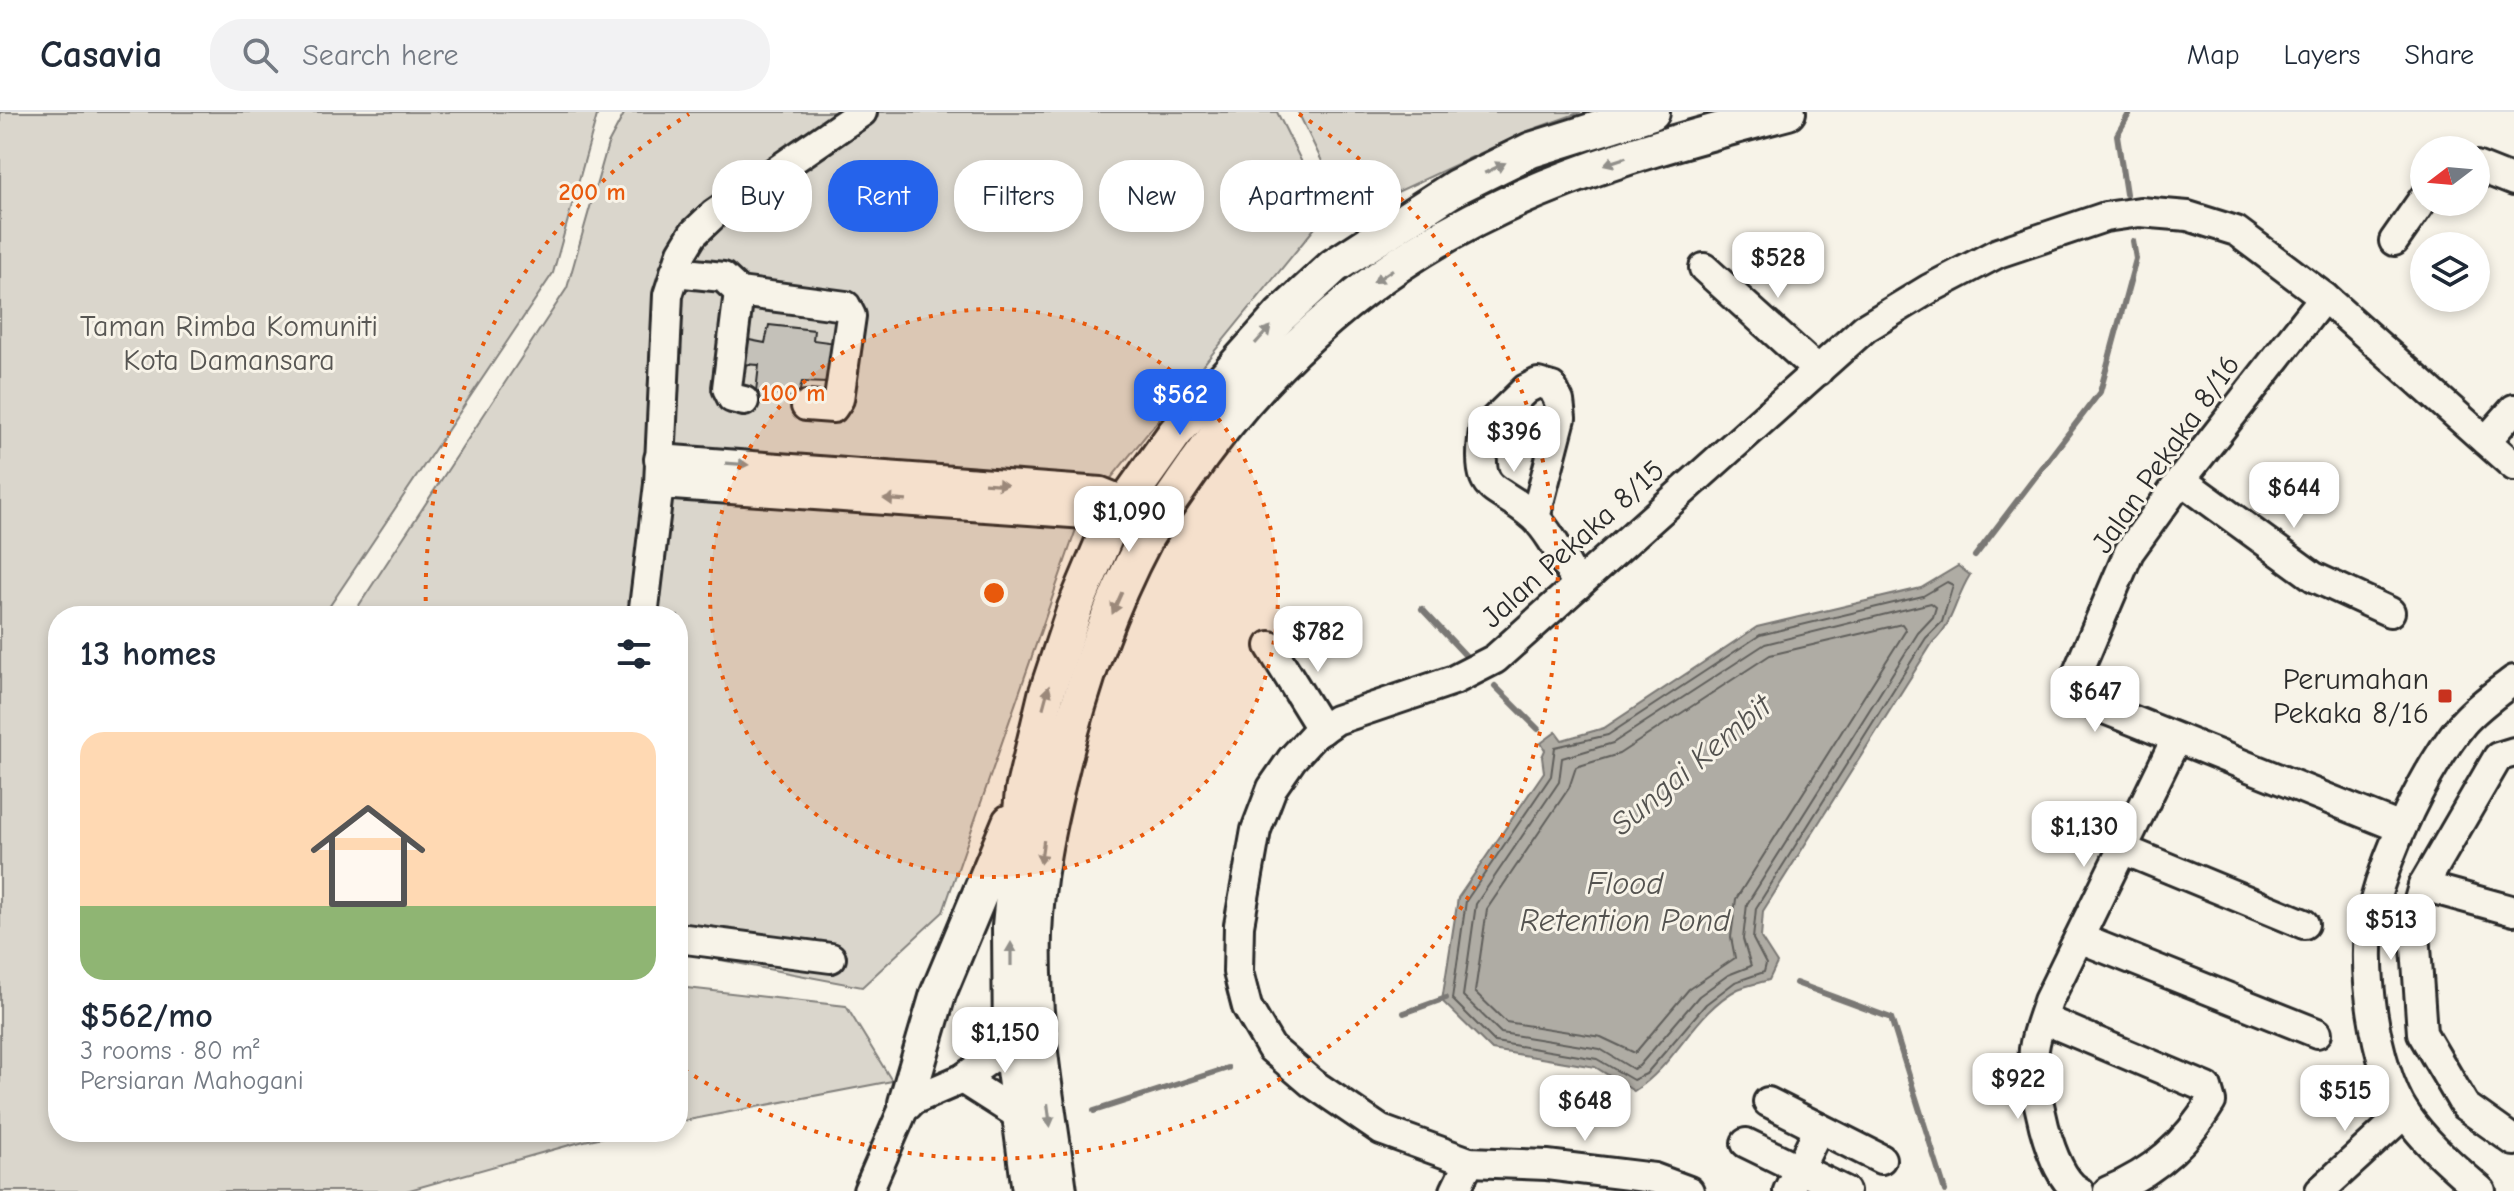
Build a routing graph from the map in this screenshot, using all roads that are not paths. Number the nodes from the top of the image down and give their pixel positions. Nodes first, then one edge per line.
1 (1652, 112) edge
2 (1736, 112) edge
3 (1788, 112) edge
4 (847, 117) edge
5 (1690, 138) junction
6 (2490, 172) edge
7 (2514, 181) edge
8 (2411, 216) edge
9 (2394, 241) dead end
10 (1704, 268) dead end
11 (675, 272) junction
12 (739, 292) junction
13 (2324, 297) junction
14 (1818, 371) junction
15 (744, 401) dead end
16 (806, 406) dead end
17 (2514, 409) edge
18 (2486, 441) junction
19 (2514, 466) edge
20 (659, 472) junction
21 (2181, 480) junction
22 (1118, 513) junction
23 (1535, 518) junction
24 (1578, 585) junction
25 (644, 606) edge
26 (2390, 612) dead end
27 (1270, 646) dead end
28 (2514, 680) edge
29 (1322, 730) junction
30 (2176, 739) junction
31 (2506, 754) edge
32 (1023, 791) junction
33 (2401, 828) junction
34 (2122, 849) junction
35 (2423, 886) junction
36 (2514, 911) edge
37 (2304, 924) dead end
38 (2079, 938) junction
39 (688, 939) edge
40 (831, 958) dead end
41 (1036, 1010) junction
42 (2043, 1019) junction
43 (2317, 1033) dead end
44 (1011, 1047) junction
45 (962, 1079) junction
46 (1768, 1102) dead end
47 (906, 1103) junction
48 (2405, 1113) junction
49 (1020, 1116) junction
50 (1819, 1128) junction
51 (2514, 1141) edge
52 (1746, 1143) dead end
53 (1881, 1159) dead end
54 (1469, 1162) junction
55 (1793, 1180) edge
56 (1652, 1184) edge
57 (868, 1191) edge
58 (1030, 1191) edge
59 (1059, 1191) edge
60 (1455, 1191) edge
61 (1689, 1191) edge
62 (1845, 1191) edge
63 (2079, 1191) edge
64 (2108, 1191) edge
65 (2320, 1191) edge
66 (2481, 1191) edge

22 -> 1 main road
2 - 5 main road
3 - 5 main road
4 - 11 street
5 -> 41 main road
6 - 7 street
8 - 9 street
10 - 14 street
11 - 12 street
11 - 20 street
12 - 15 street
12 - 16 street
13 - 14 street, Jalan Pekaka 8/15
13 - 18 street, Jalan Pekaka 8/15
13 - 21 street, Jalan Pekaka 8/16
14 - 24 street, Jalan Pekaka 8/15
17 - 18 street
18 - 19 street, Jalan Pekaka 8/15
20 - 22 street
20 - 25 street
21 - 26 street
21 - 30 street, Jalan Pekaka 8/16
32 -> 22 main road
23 - 23 street
23 - 24 street
24 - 29 street, Jalan Pekaka 8/15
27 - 29 street
28 - 33 street
29 - 54 street, Jalan Pekaka 8/15
30 - 33 street, Jalan Pekaka 8/16
30 - 34 street
31 - 35 street
44 -> 32 main road
32 - 47 main road
33 - 48 street
34 - 37 street
34 - 38 street
35 - 36 street
35 - 51 street
38 - 42 street
38 - 43 street
39 - 40 street
41 - 44 street
41 -> 59 main road
42 - 63 street
42 - 64 street
44 - 45 street
44 - 49 main road
45 - 47 street
45 - 49 street
46 - 50 street
47 - 57 street
48 - 65 street
48 - 66 street
49 - 58 main road
50 - 53 street
50 - 55 street
52 - 55 street
54 - 56 street, Jalan Pekaka 8/15
54 - 60 street
55 - 62 street
56 - 61 street, Jalan Pekaka 8/15

